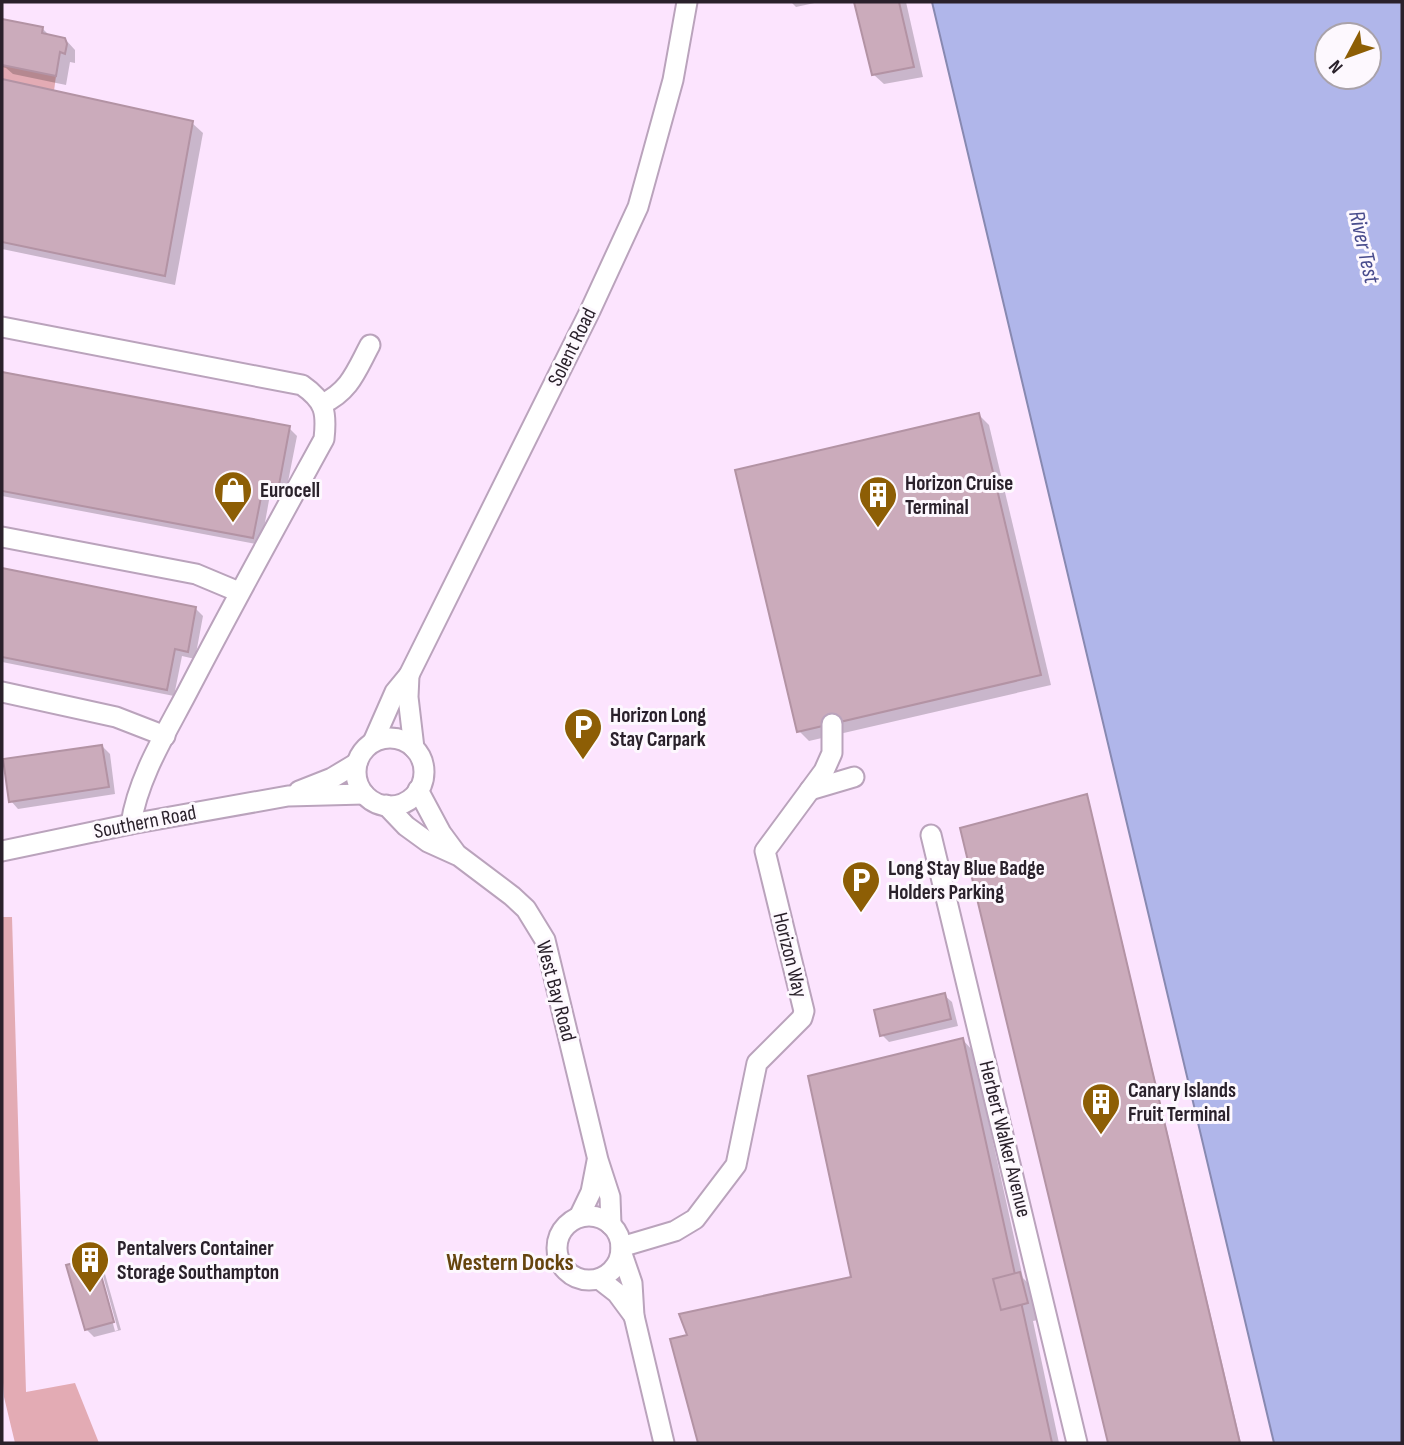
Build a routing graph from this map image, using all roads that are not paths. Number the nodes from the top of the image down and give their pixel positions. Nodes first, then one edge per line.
1 (687, 2) edge
2 (2, 327) edge
3 (370, 345) dead end
4 (322, 404) junction
5 (2, 537) edge
6 (239, 592) junction
7 (409, 674) junction
8 (2, 692) edge
9 (832, 724) dead end
10 (165, 736) junction
11 (373, 742) junction
12 (414, 748) junction
13 (357, 763) junction
14 (854, 777) dead end
15 (418, 790) junction
16 (810, 790) junction
17 (364, 794) junction
18 (288, 796) junction
19 (386, 805) junction
20 (131, 824) junction
21 (931, 835) dead end
22 (2, 851) edge
23 (458, 856) junction
24 (598, 1160) junction
25 (579, 1217) junction
26 (611, 1225) junction
27 (621, 1249) junction
28 (599, 1279) junction
29 (634, 1316) junction
30 (664, 1443) edge
31 (1077, 1443) edge

1 - 7 street, Solent Road
2 - 4 street
3 - 4 street
4 - 6 street
5 - 6 street
6 - 10 street
7 - 11 street, Solent Road
7 - 12 street, Solent Road
8 - 10 street
9 - 16 street, Horizon Way
10 - 20 street
11 - 12 street
11 - 13 street
12 - 15 street
13 - 17 street
13 - 18 street, Southern Road
14 - 16 street
15 - 19 street
15 - 23 street, West Bay Road
16 - 27 street, Horizon Way
17 - 18 street, Southern Road
17 - 19 street
18 - 20 street, Southern Road
19 - 23 street, West Bay Road
20 - 22 street, Southern Road
21 - 31 street, Herbert Walker Avenue
23 - 24 street, West Bay Road
24 - 25 street, West Bay Road
24 - 26 street, West Bay Road
25 - 26 street
25 - 28 street
26 - 27 street
27 - 28 street
27 - 29 street
28 - 29 street
29 - 30 street

